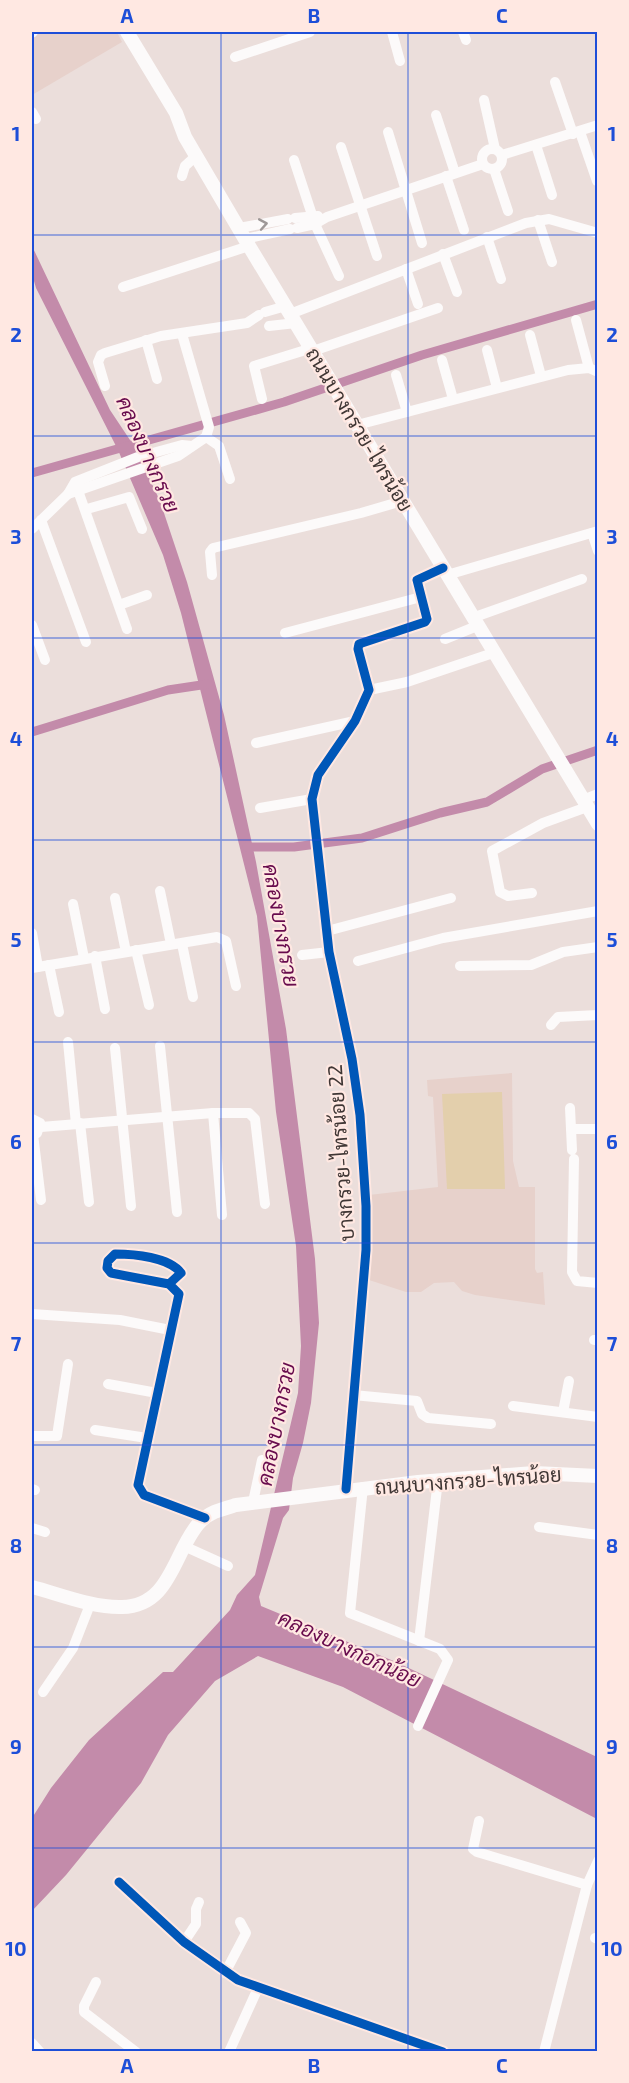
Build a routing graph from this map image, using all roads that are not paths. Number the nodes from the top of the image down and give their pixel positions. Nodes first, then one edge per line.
1 (127, 32) edge
2 (310, 32) edge
3 (392, 32) edge
4 (235, 57) dead end
5 (400, 61) dead end
6 (555, 82) dead end
7 (484, 100) dead end
8 (436, 115) dead end
9 (597, 126) edge
10 (388, 132) dead end
11 (576, 133) junction
12 (536, 145) junction
13 (342, 147) dead end
14 (498, 152) junction
15 (196, 156) junction
16 (294, 160) dead end
17 (483, 164) junction
18 (494, 169) junction
19 (451, 174) junction
20 (182, 176) dead end
21 (597, 181) edge
22 (405, 191) junction
23 (552, 195) dead end
24 (360, 207) junction
25 (508, 211) dead end
26 (313, 220) junction
27 (538, 220) junction
28 (464, 230) dead end
29 (597, 233) edge
30 (486, 237) junction
31 (244, 238) junction
32 (422, 243) dead end
33 (443, 254) junction
34 (377, 256) dead end
35 (552, 262) dead end
36 (406, 269) junction
37 (339, 276) dead end
38 (501, 279) dead end
39 (123, 287) dead end
40 (457, 292) dead end
41 (418, 304) dead end
42 (438, 308) dead end
43 (291, 314) junction
44 (576, 320) dead end
45 (247, 323) junction
46 (182, 334) junction
47 (530, 335) dead end
48 (146, 340) junction
49 (313, 350) junction
50 (487, 350) dead end
51 (442, 360) dead end
52 (593, 370) edge
53 (396, 375) dead end
54 (541, 376) junction
55 (157, 379) dead end
56 (105, 386) dead end
57 (497, 388) junction
58 (262, 399) dead end
59 (453, 399) junction
60 (407, 412) junction
61 (357, 425) junction
62 (207, 428) junction
63 (230, 479) dead end
64 (74, 489) junction
65 (402, 501) junction
66 (87, 509) junction
67 (41, 520) junction
68 (32, 529) edge
69 (142, 529) dead end
70 (595, 532) edge
71 (597, 551) edge
72 (445, 571) junction
73 (212, 575) dead end
74 (582, 579) dead end
75 (147, 594) dead end
76 (421, 597) junction
77 (119, 604) junction
78 (475, 622) junction
79 (32, 625) edge
80 (127, 629) dead end
81 (285, 633) dead end
82 (445, 639) dead end
83 (86, 642) dead end
84 (493, 653) junction
85 (45, 660) dead end
86 (369, 690) junction
87 (355, 721) junction
88 (256, 743) dead end
89 (597, 794) edge
90 (312, 799) junction
91 (585, 804) junction
92 (260, 808) dead end
93 (597, 824) edge
94 (160, 891) dead end
95 (532, 893) dead end
96 (115, 898) dead end
97 (451, 898) dead end
98 (73, 904) dead end
99 (597, 911) edge
100 (327, 931) junction
101 (32, 933) edge
102 (177, 944) junction
103 (597, 946) edge
104 (131, 951) junction
105 (329, 952) junction
106 (302, 955) dead end
107 (90, 957) junction
108 (358, 961) dead end
109 (460, 966) dead end
110 (40, 967) edge
111 (236, 986) dead end
112 (193, 997) dead end
113 (149, 1005) dead end
114 (105, 1009) dead end
115 (58, 1012) dead end
116 (597, 1015) edge
117 (551, 1025) dead end
118 (69, 1042) dead end
119 (160, 1046) dead end
120 (115, 1048) dead end
121 (570, 1108) dead end
122 (213, 1113) junction
123 (167, 1117) junction
124 (32, 1119) edge
125 (122, 1121) junction
126 (78, 1124) junction
127 (597, 1129) edge
128 (571, 1130) junction
129 (35, 1132) edge
130 (41, 1200) dead end
131 (89, 1202) dead end
132 (265, 1204) dead end
133 (131, 1206) dead end
134 (177, 1212) dead end
135 (222, 1215) dead end
136 (597, 1283) edge
137 (169, 1284) junction
138 (32, 1314) edge
139 (170, 1330) junction
140 (68, 1364) dead end
141 (569, 1381) dead end
142 (108, 1384) dead end
143 (157, 1393) junction
144 (353, 1395) junction
145 (513, 1406) dead end
146 (563, 1412) junction
147 (597, 1416) edge
148 (492, 1424) dead end
149 (95, 1430) dead end
150 (32, 1436) edge
151 (147, 1438) junction
152 (262, 1460) dead end
153 (597, 1476) edge
154 (438, 1480) junction
155 (363, 1487) junction
156 (346, 1490) junction
157 (256, 1502) junction
158 (205, 1518) junction
159 (539, 1527) dead end
160 (32, 1528) edge
161 (45, 1532) dead end
162 (597, 1535) edge
163 (186, 1546) junction
164 (228, 1566) dead end
165 (32, 1587) edge
166 (91, 1602) junction
167 (419, 1641) junction
168 (43, 1692) dead end
169 (418, 1726) dead end
170 (479, 1821) dead end
171 (597, 1861) edge
172 (119, 1882) dead end
173 (586, 1885) junction
174 (199, 1902) dead end
175 (240, 1922) dead end
176 (184, 1942) junction
177 (225, 1973) junction
178 (96, 1982) dead end
179 (258, 1988) junction
180 (32, 2043) edge
181 (40, 2052) edge
182 (136, 2052) edge
183 (229, 2052) edge
184 (443, 2052) edge
185 (544, 2052) edge

1 - 15 main road, ถนนบางกรวย-ไทรน้อย
2 - 4 street
3 - 5 street
6 - 11 street
7 - 14 street
8 - 19 street
9 - 11 street
10 - 22 street
11 - 12 street
11 - 21 street
12 - 14 street
12 - 23 street
13 - 24 street
14 - 17 street
14 - 18 street
15 - 20 street
15 - 31 main road, ถนนบางกรวย-ไทรน้อย
16 - 26 street
17 - 18 street
17 - 19 street
18 - 25 street
19 - 22 street
19 - 28 street
22 - 24 street
22 - 32 street
24 - 26 street
24 - 34 street
26 - 31 street
26 - 37 street
27 - 29 street
27 - 30 street
27 - 35 street
30 - 33 street
30 - 38 street
31 - 39 street
31 - 43 main road, ถนนบางกรวย-ไทรน้อย
33 - 36 street
33 - 40 street
36 - 41 street
36 - 43 street
42 - 49 street
43 - 45 street
43 - 45 street
43 - 49 main road, ถนนบางกรวย-ไทรน้อย
44 - 52 street
45 - 46 street
46 - 48 street
46 - 62 street
47 - 54 street
48 - 55 street
48 - 56 street
49 - 58 street
49 - 61 main road, ถนนบางกรวย-ไทรน้อย
50 - 57 street
51 - 59 street
52 - 54 street
53 - 60 street
54 - 57 street
57 - 59 street
59 - 60 street
60 - 61 street
61 - 65 main road, ถนนบางกรวย-ไทรน้อย
62 - 63 street
62 - 64 street
64 - 66 street
64 - 67 street
65 - 72 main road, ถนนบางกรวย-ไทรน้อย
65 - 73 street
66 - 69 street
66 - 77 street
67 - 68 street
67 - 83 street
70 - 71 street
70 - 72 street
72 - 76 street
72 - 78 main road, ถนนบางกรวย-ไทรน้อย
74 - 78 street
75 - 77 street
76 - 81 street
76 - 86 street
77 - 80 street
78 - 82 street
78 - 84 main road, ถนนบางกรวย-ไทรน้อย
79 - 85 street
84 - 86 street
84 - 91 main road, ถนนบางกรวย-ไทรน้อย
86 - 87 street
87 - 88 street
87 - 90 street
89 - 91 street
90 - 92 street
90 - 100 street, บางกรวย-ไทรน้อย 22
91 - 93 main road, ถนนบางกรวย-ไทรน้อย
91 - 95 street
94 - 102 street
96 - 104 street
97 - 100 street
98 - 107 street
99 - 108 street
100 - 105 street, บางกรวย-ไทรน้อย 22
101 - 110 street
102 - 104 street
102 - 111 street
102 - 112 street
103 - 109 street
104 - 107 street
104 - 113 street
105 - 106 street
105 - 144 street, บางกรวย-ไทรน้อย 22
107 - 110 street
107 - 114 street
110 - 115 street
116 - 117 street
118 - 126 street
119 - 123 street
120 - 125 street
121 - 128 street
122 - 123 street
122 - 132 street
122 - 135 street
123 - 125 street
123 - 134 street
124 - 129 street
125 - 126 street
125 - 133 street
126 - 129 street
126 - 131 street
127 - 128 street
128 - 136 street
129 - 130 street
137 - 137 street
137 - 139 street
138 - 139 street
139 - 143 street
140 - 150 street
141 - 146 street
142 - 143 street
143 - 151 street
144 - 148 street
144 - 156 street, บางกรวย-ไทรน้อย 22
145 - 146 street
146 - 147 street
149 - 151 street
151 - 158 street
152 - 157 street
153 - 154 main road, ถนนบางกรวย-ไทรน้อย
154 - 155 main road, ถนนบางกรวย-ไทรน้อย
154 - 167 street
155 - 156 main road, ถนนบางกรวย-ไทรน้อย
155 - 167 street
156 - 157 main road, ถนนบางกรวย-ไทรน้อย
157 - 158 main road, ถนนบางกรวย-ไทรน้อย
158 - 163 main road
159 - 162 street
160 - 161 street
163 - 164 street
163 - 166 main road
165 - 166 main road
166 - 168 street
167 - 169 street
170 - 173 street
171 - 173 street
172 - 176 street
173 - 185 street
174 - 176 street
175 - 177 street
176 - 177 street
177 - 179 street
178 - 182 street
179 - 183 street
179 - 184 street
180 - 181 street

